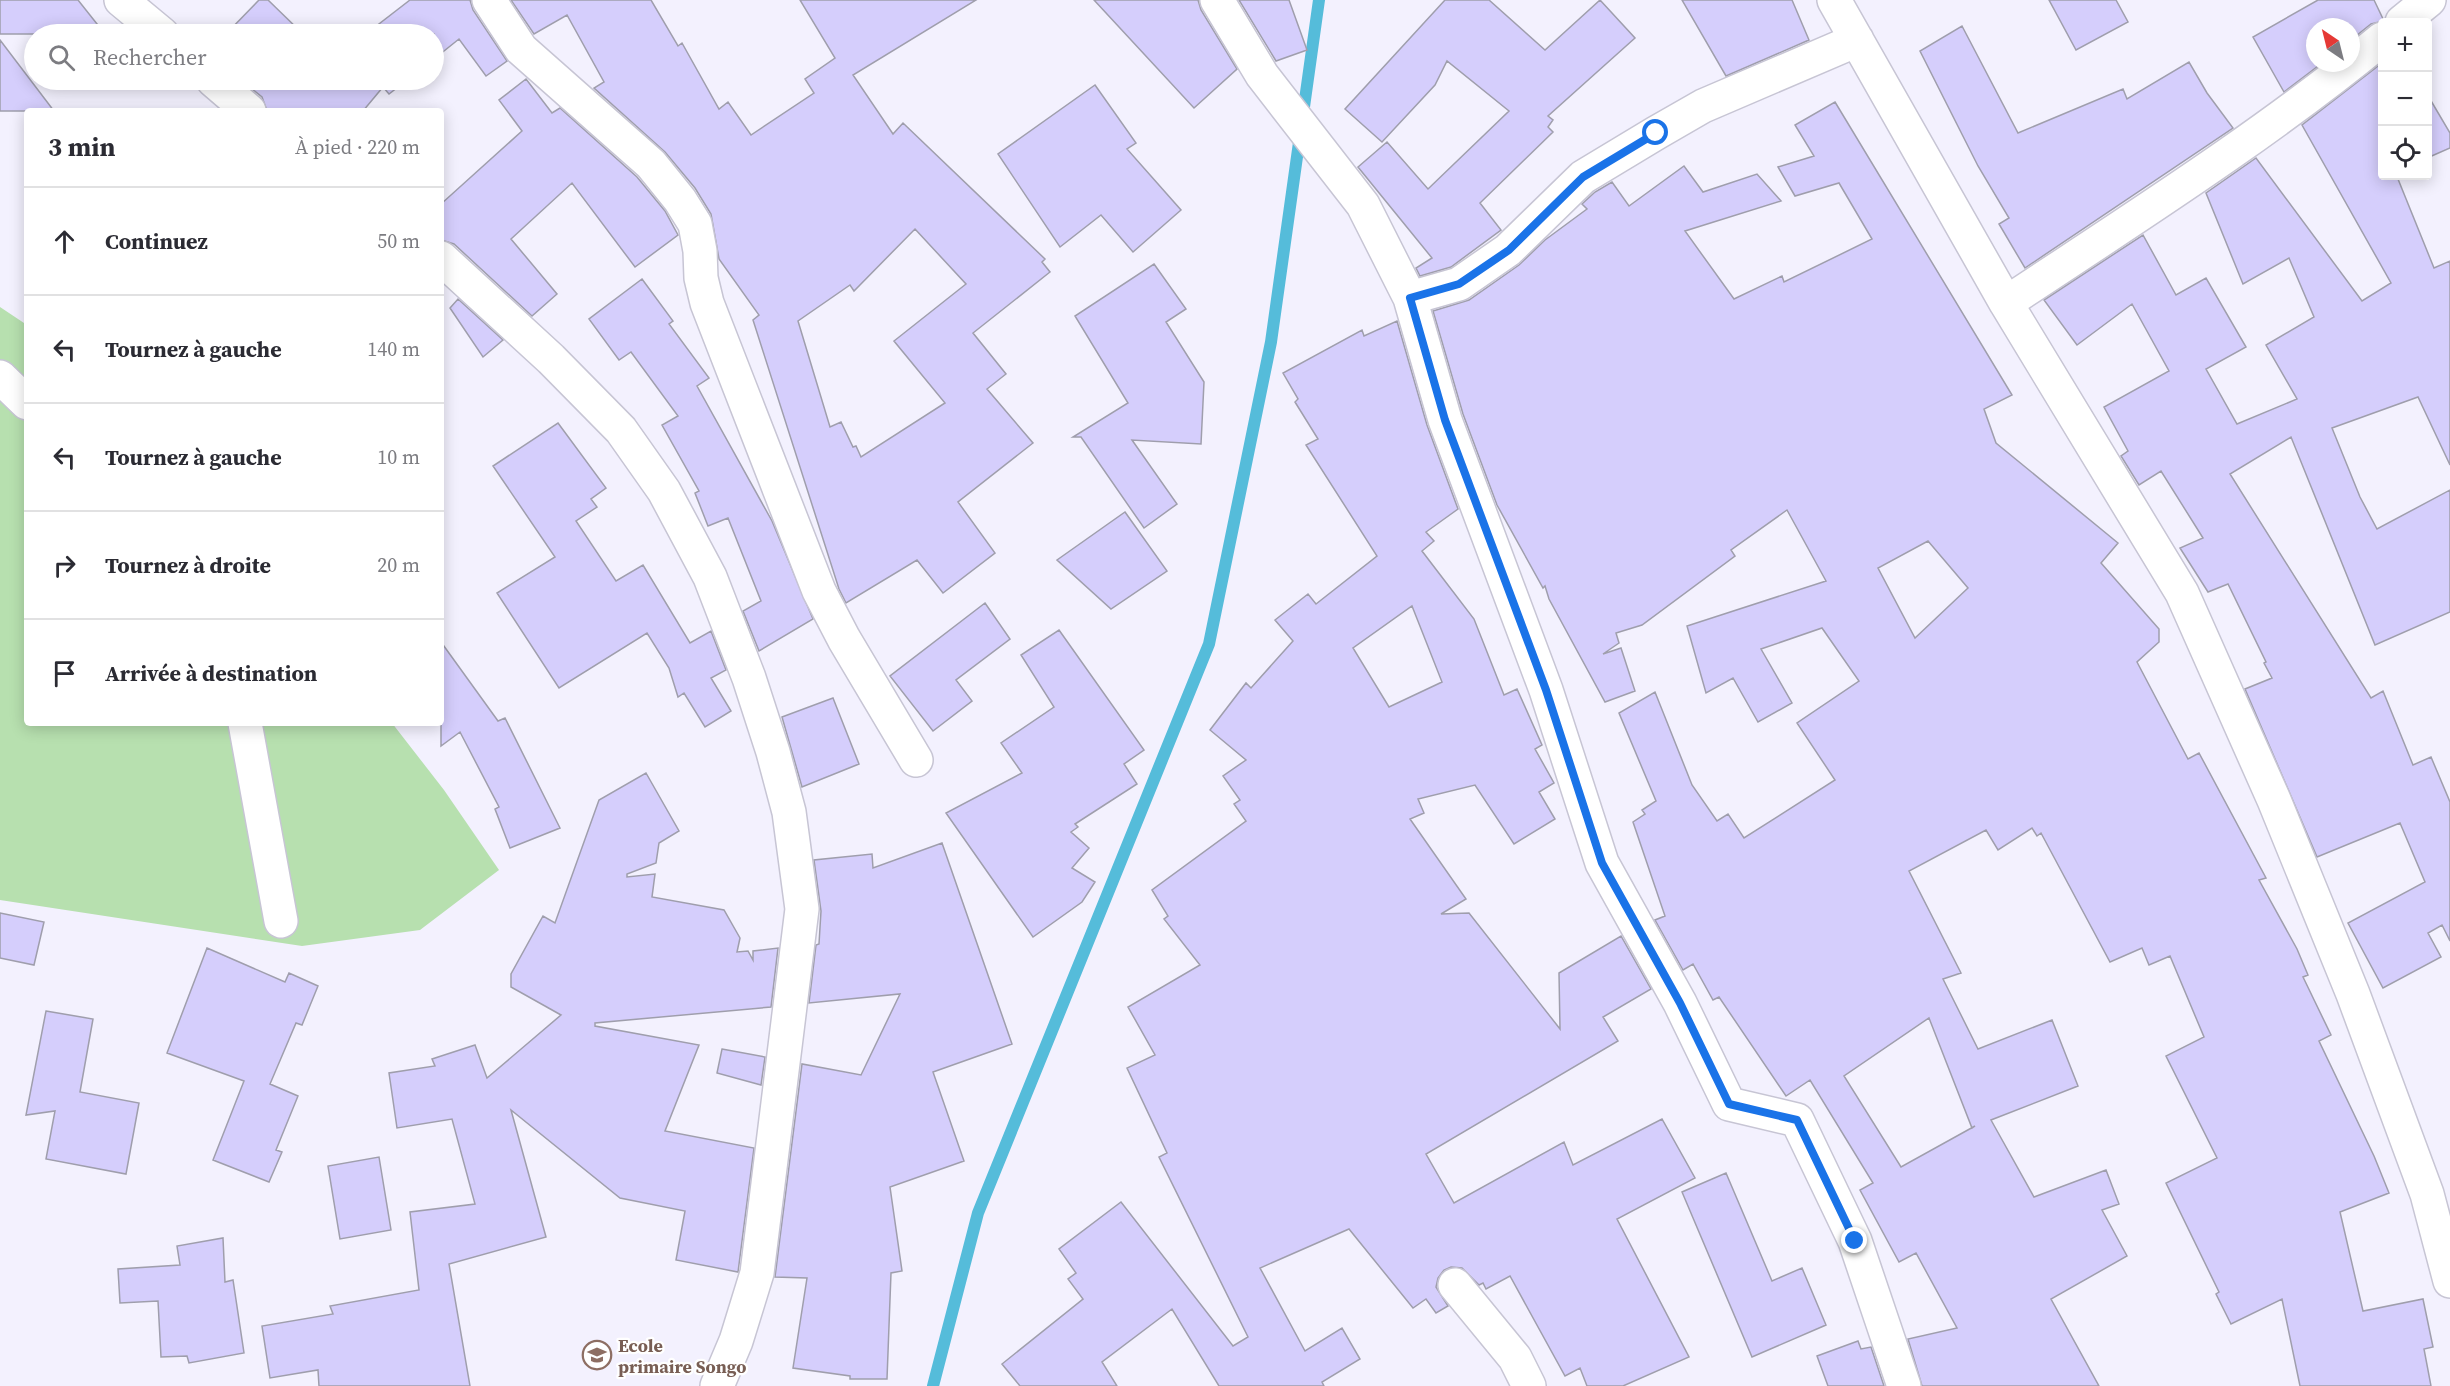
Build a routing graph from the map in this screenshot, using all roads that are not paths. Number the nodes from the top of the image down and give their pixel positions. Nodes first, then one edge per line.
1 (121, 0) edge
2 (489, 0) edge
3 (1217, 0) edge
4 (1834, 0) edge
5 (2429, 0) edge
6 (2407, 18) edge
7 (150, 24) edge
8 (1857, 40) junction
9 (2378, 42) edge
10 (225, 90) edge
11 (246, 108) edge
12 (444, 261) edge
13 (1410, 298) junction
14 (2006, 303) junction
15 (0, 377) edge
16 (24, 400) edge
17 (246, 726) edge
18 (916, 760) dead end
19 (281, 921) dead end
20 (2450, 1281) edge
21 (1455, 1285) dead end
22 (717, 1386) edge
23 (1529, 1386) edge
24 (1904, 1386) edge

1 - 7 street
2 - 18 street
3 - 13 street
4 - 8 street
5 - 6 street
8 - 13 street
8 - 14 street
9 - 14 street
10 - 11 street
12 - 22 street
13 - 24 street
14 - 20 street
15 - 16 street
17 - 19 street
21 - 23 street

